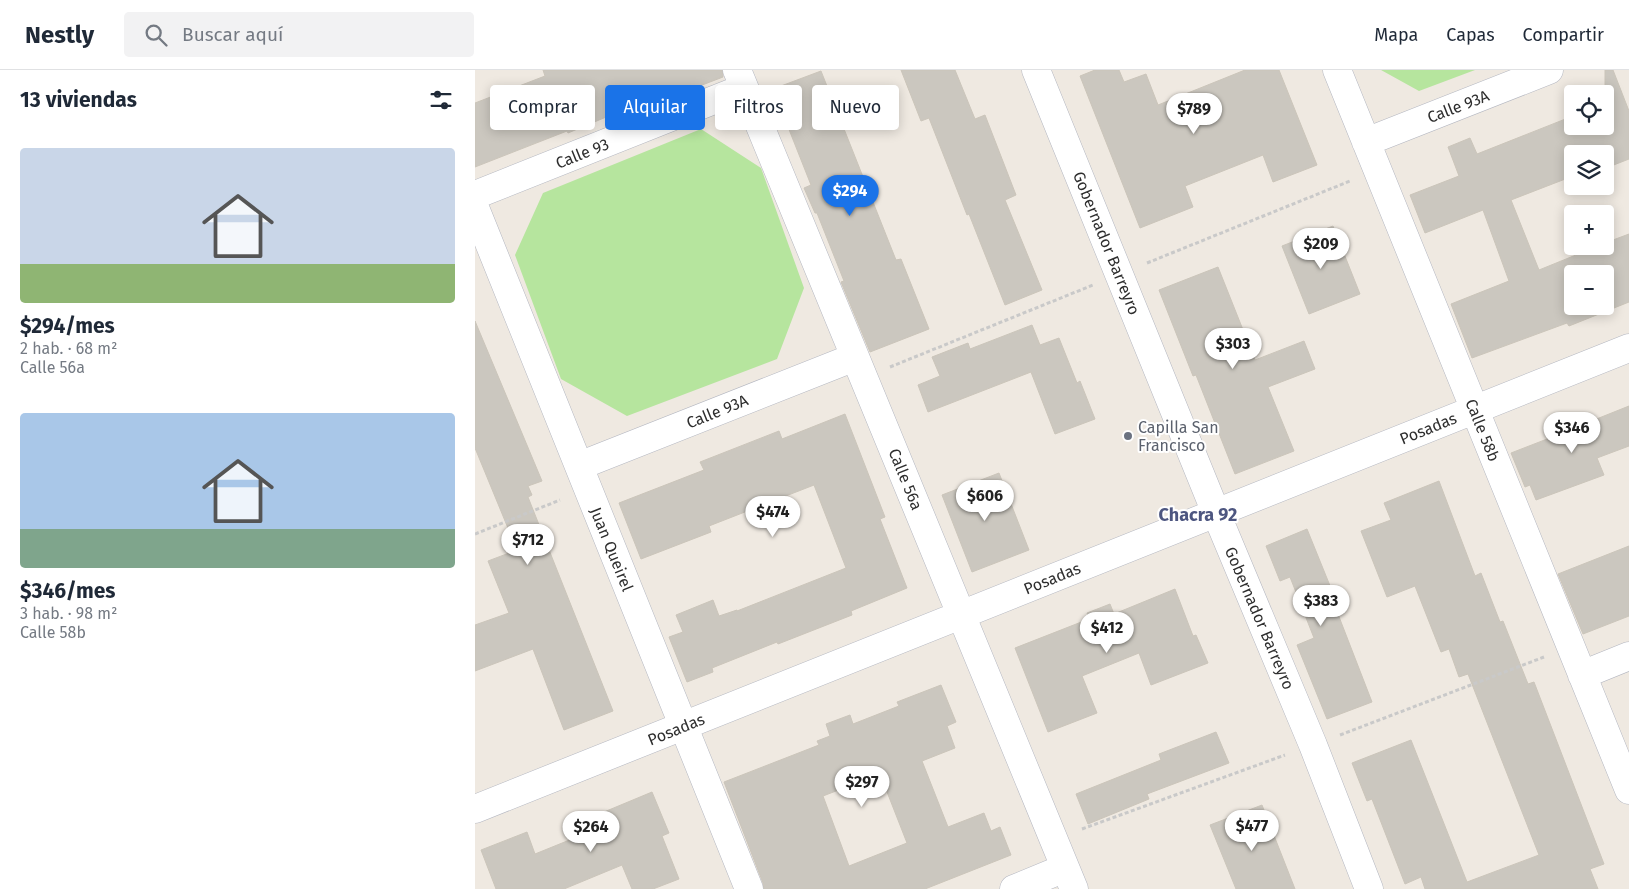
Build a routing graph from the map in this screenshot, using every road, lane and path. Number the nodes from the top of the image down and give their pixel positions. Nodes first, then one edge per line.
1 (1036, 70) edge
2 (1337, 70) edge
3 (1549, 70) edge
4 (741, 79) edge
5 (1366, 142) junction
6 (475, 195) edge
7 (475, 208) edge
8 (1629, 348) edge
9 (855, 357) junction
10 (1475, 409) junction
11 (583, 478) junction
12 (1216, 513) junction
13 (475, 534) edge
14 (961, 615) junction
15 (1629, 656) edge
16 (1583, 675) junction
17 (683, 726) junction
18 (1629, 790) edge
19 (475, 809) edge
20 (1070, 878) edge
21 (749, 889) edge
22 (1014, 889) edge
23 (1369, 889) edge

1 - 12 street, Gobernador Barreyro
2 - 5 street, Calle 58b
3 - 5 street, Calle 93A
4 - 6 street, Calle 93
4 - 9 street, Calle 56a
5 - 10 street, Calle 58b
7 - 11 street, Juan Queirel
8 - 10 street, Posadas
9 - 11 street, Calle 93A
9 - 14 street, Calle 56a
10 - 12 street, Posadas
10 - 16 street, Calle 58b
11 - 13 path
11 - 17 street, Juan Queirel
12 - 14 street, Posadas
12 - 23 street, Gobernador Barreyro
14 - 17 street, Posadas
14 - 20 street, Calle 56a
15 - 16 street
16 - 18 street, Calle 58b
17 - 19 street, Posadas
17 - 21 street, Juan Queirel
20 - 22 street

